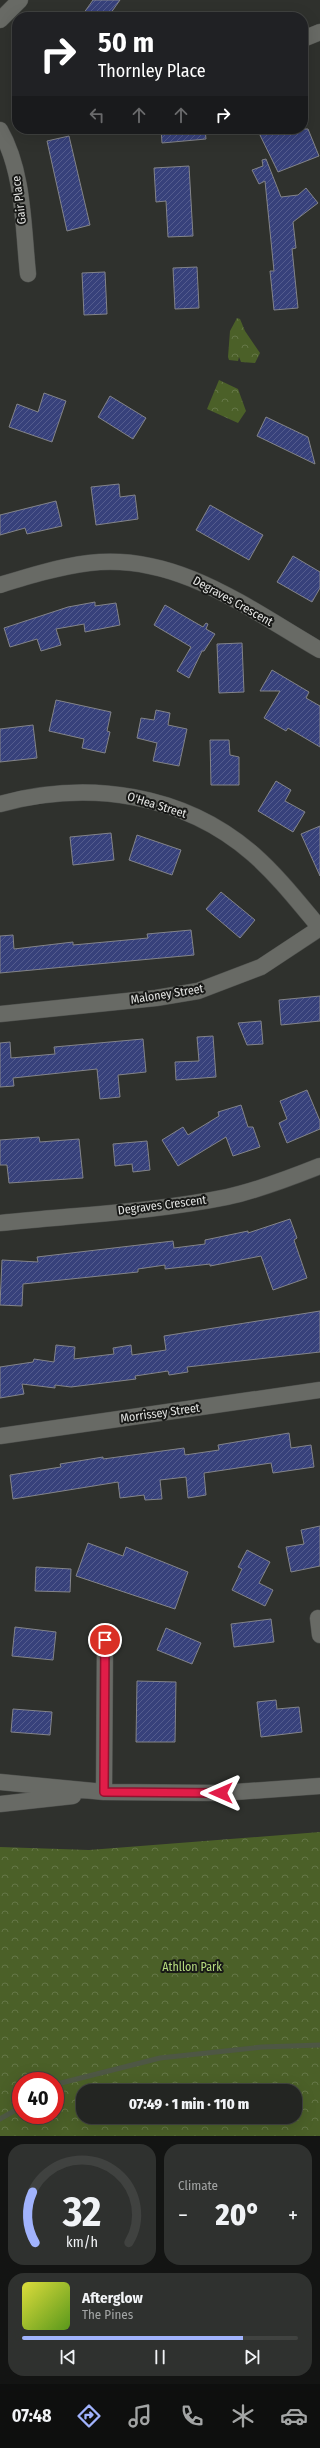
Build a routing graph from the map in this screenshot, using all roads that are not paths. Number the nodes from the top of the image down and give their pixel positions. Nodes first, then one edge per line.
1 (20, 0) edge
2 (0, 20) edge
3 (320, 32) edge
4 (308, 37) edge
5 (0, 130) edge
6 (28, 274) dead end
7 (0, 585) edge
8 (320, 650) edge
9 (0, 804) edge
10 (320, 928) edge
11 (0, 1014) edge
12 (320, 1166) edge
13 (0, 1224) edge
14 (320, 1390) edge
15 (0, 1436) edge
16 (318, 1618) dead end
17 (320, 1635) edge
18 (105, 1640) dead end
19 (0, 1782) edge
20 (320, 1786) edge
21 (104, 1792) junction
22 (0, 1804) edge

1 - 2 street
3 - 4 street
5 - 6 street, Gair Place
7 - 8 street, Degraves Crescent
9 - 10 street, O'Hea Street
10 - 11 street, Maloney Street
12 - 13 street, Degraves Crescent
14 - 15 street, Morrissey Street
16 - 17 street
18 - 21 street
19 - 21 street
20 - 21 street
21 - 22 street

